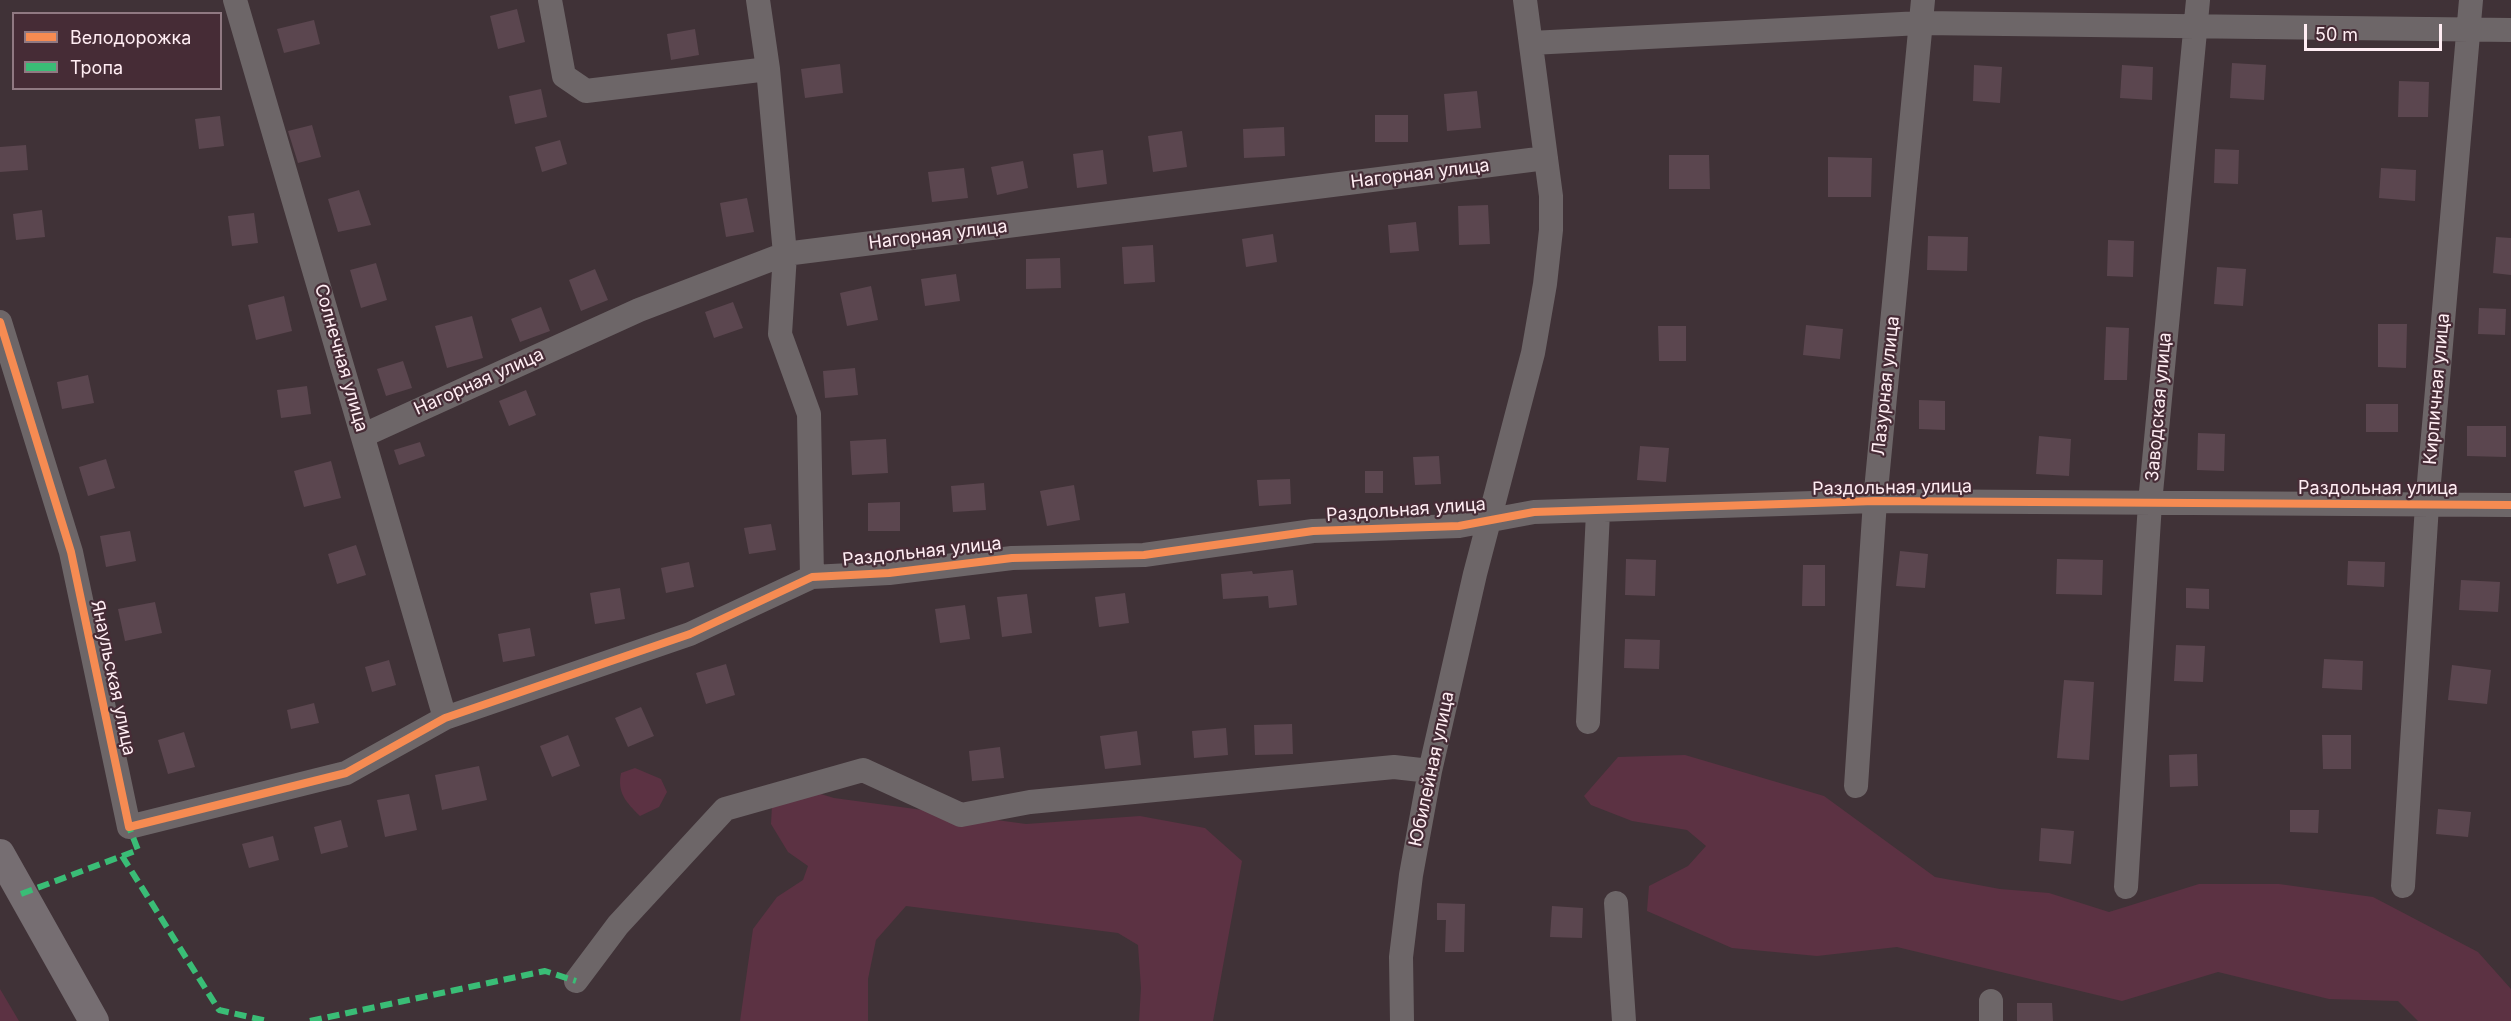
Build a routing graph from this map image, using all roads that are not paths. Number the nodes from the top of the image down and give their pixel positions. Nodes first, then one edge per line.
1 (235, 0) edge
2 (550, 0) edge
3 (758, 0) edge
4 (1525, 0) edge
5 (2198, 0) edge
6 (2471, 0) edge
7 (1922, 12) edge
8 (2195, 26) junction
9 (2468, 29) junction
10 (2511, 30) edge
11 (1531, 44) junction
12 (768, 69) junction
13 (1546, 158) junction
14 (785, 254) junction
15 (0, 322) edge
16 (364, 435) junction
17 (1875, 501) junction
18 (2150, 503) junction
19 (2427, 505) junction
20 (2511, 505) edge
21 (1598, 512) junction
22 (1490, 521) junction
23 (812, 577) junction
24 (445, 718) junction
25 (1588, 722) dead end
26 (1430, 771) junction
27 (346, 773) joint
28 (1856, 786) dead end
29 (0, 854) edge
30 (2403, 886) dead end
31 (2126, 887) dead end
32 (1616, 903) dead end
33 (576, 981) dead end
34 (93, 1021) edge
35 (1402, 1021) edge
36 (1624, 1021) edge

1 - 16 street, Солнечная улица
2 - 12 street
3 - 12 street
4 - 11 street, Юбилейная улица
5 - 8 street, Заводская улица
6 - 9 street, Кирпичная улица
7 - 8 street
7 - 11 street
7 - 17 street, Лазурная улица
8 - 9 street
8 - 18 street, Заводская улица
9 - 10 street
9 - 19 street, Кирпичная улица
11 - 13 street, Юбилейная улица
12 - 14 street
13 - 14 street, Нагорная улица
13 - 22 street, Юбилейная улица
14 - 16 street, Нагорная улица
14 - 23 street
15 - 27 street, Янаульская улица
16 - 24 street, Солнечная улица
17 - 18 street, Раздольная улица
17 - 21 street, Раздольная улица
17 - 28 street, Лазурная улица
18 - 19 street, Раздольная улица
18 - 31 street, Заводская улица
19 - 20 street, Раздольная улица
19 - 30 street, Кирпичная улица
21 - 22 street, Раздольная улица
21 - 25 street
22 - 23 street, Раздольная улица
22 - 26 street, Юбилейная улица
23 - 24 street, Раздольная улица
24 - 27 street, Раздольная улица
26 - 33 street
26 - 35 street, Юбилейная улица
29 - 34 main road
32 - 36 street

